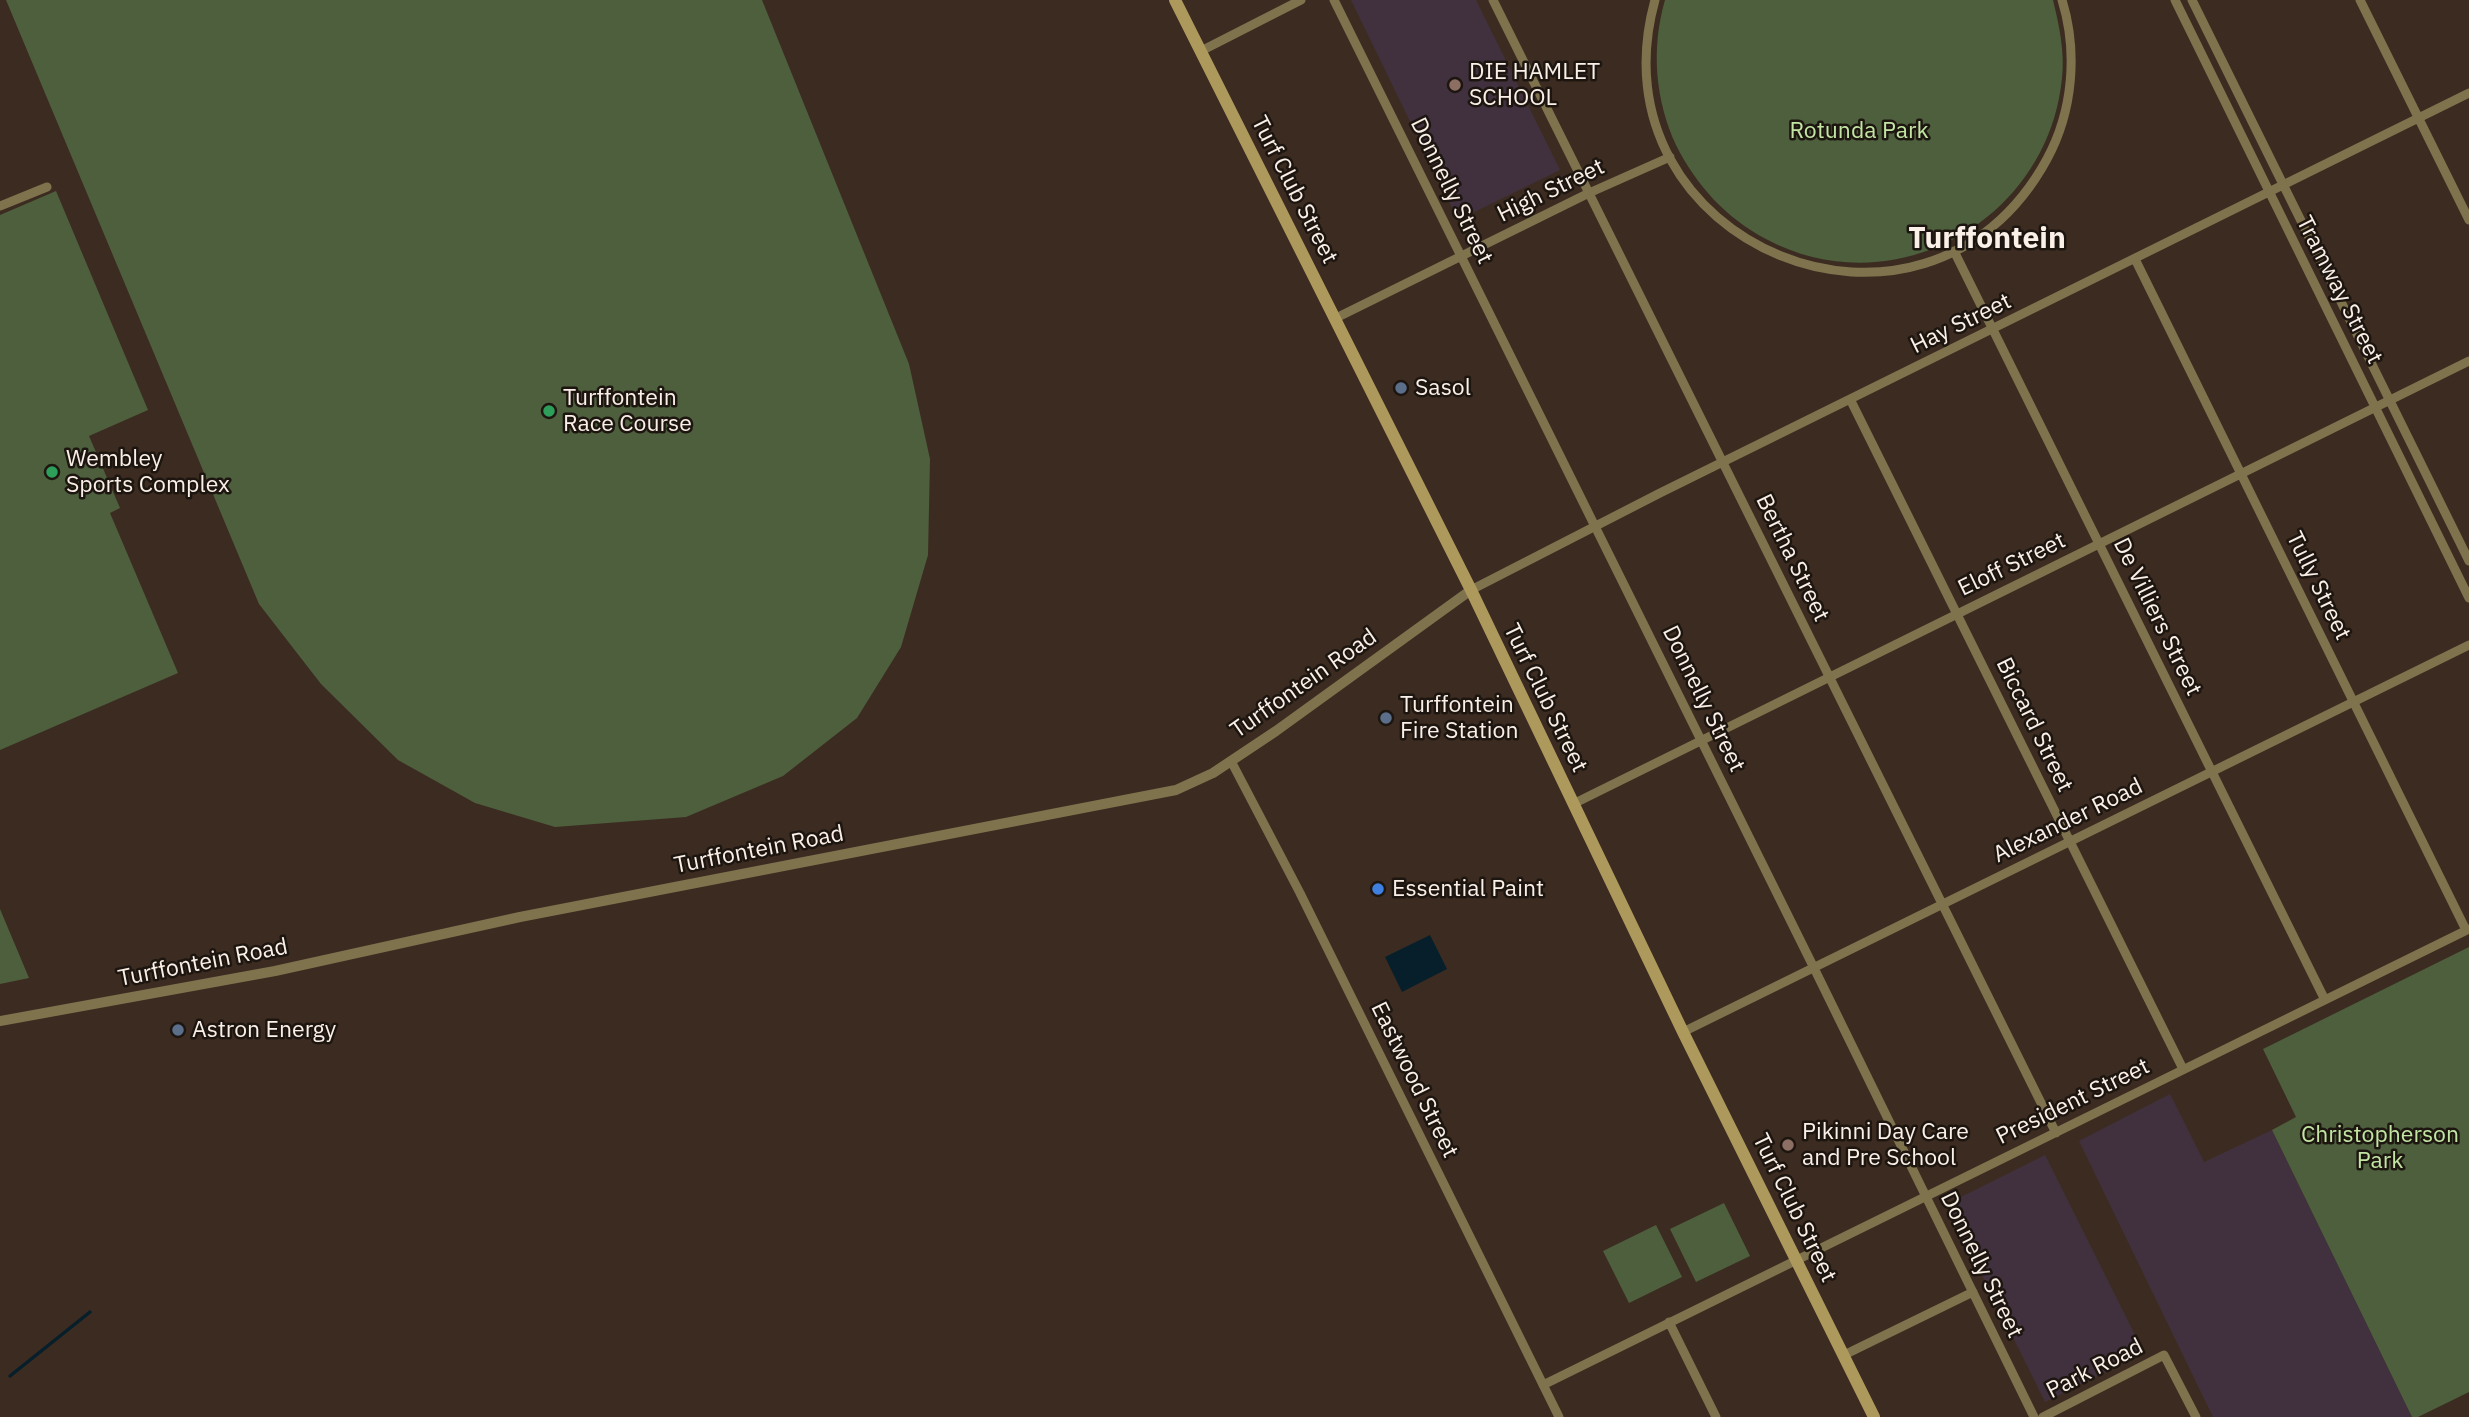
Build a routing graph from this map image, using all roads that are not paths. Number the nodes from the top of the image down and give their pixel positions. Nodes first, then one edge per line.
1 (1175, 0) edge
2 (1301, 0) edge
3 (1334, 0) edge
4 (1493, 0) edge
5 (1656, 0) edge
6 (2062, 0) edge
7 (2175, 0) edge
8 (2192, 0) edge
9 (2360, 0) edge
10 (2214, 44) junction
11 (1201, 51) junction
12 (2200, 51) junction
13 (2469, 93) edge
14 (2418, 118) junction
15 (1670, 157) junction
16 (2284, 186) junction
17 (47, 187) dead end
18 (1589, 193) junction
19 (2269, 193) junction
20 (0, 206) edge
21 (2469, 220) edge
22 (1954, 251) junction
23 (1462, 257) junction
24 (2135, 260) junction
25 (2335, 290) junction
26 (2321, 298) junction
27 (1336, 318) junction
28 (1993, 329) junction
29 (2469, 361) edge
30 (1850, 399) junction
31 (2390, 400) junction
32 (2376, 408) junction
33 (1723, 462) junction
34 (2242, 475) junction
35 (1596, 526) junction
36 (2099, 544) junction
37 (2469, 561) edge
38 (1471, 590) junction
39 (2469, 597) edge
40 (1957, 614) junction
41 (2469, 645) edge
42 (1829, 677) junction
43 (2354, 703) junction
44 (1702, 741) junction
45 (1231, 761) junction
46 (2212, 773) junction
47 (1573, 804) junction
48 (2070, 841) junction
49 (1941, 905) junction
50 (2468, 929) edge
51 (1814, 968) junction
52 (2325, 1000) junction
53 (0, 1021) edge
54 (1683, 1031) junction
55 (2183, 1069) junction
56 (2056, 1133) junction
57 (1927, 1197) junction
58 (1796, 1262) junction
59 (1973, 1292) junction
60 (1669, 1322) junction
61 (1844, 1355) junction
62 (1543, 1385) junction
63 (1559, 1417) edge
64 (1716, 1417) edge
65 (1874, 1417) edge
66 (2034, 1417) edge
67 (2043, 1417) edge
68 (2196, 1417) edge

1 - 11 main road, Turf Club Street
2 - 11 street
3 - 23 street, Donnelly Street
4 - 18 street, Bertha Street
5 - 15 street
6 - 22 street
7 - 12 street, Tramway Street
8 - 10 street, Tramway Street
9 - 14 street
10 - 12 street
10 - 16 street, Tramway Street
11 - 27 main road, Turf Club Street
12 - 19 street, Tramway Street
13 - 14 street, Hay Street
14 - 16 street, Hay Street
14 - 21 street
15 - 18 street, High Street
15 - 22 street
16 - 19 street, Hay Street
16 - 25 street, Tramway Street
17 - 20 street
18 - 23 street, High Street
18 - 33 street, Bertha Street
19 - 24 street, Hay Street
19 - 26 street, Tramway Street
22 - 28 street, De Villiers Street
23 - 27 street, High Street
23 - 35 street, Donnelly Street
24 - 28 street, Hay Street
24 - 34 street, Tully Street
25 - 26 street
25 - 31 street, Tramway Street
26 - 32 street, Tramway Street
27 - 38 main road, Turf Club Street
28 - 30 street, Hay Street
28 - 36 street, De Villiers Street
29 - 31 street, Eloff Street
30 - 33 street, Hay Street
30 - 40 street, Biccard Street
31 - 32 street, Eloff Street
31 - 37 street, Tramway Street
32 - 34 street, Eloff Street
32 - 39 street, Tramway Street
33 - 35 street, Hay Street
33 - 42 street, Bertha Street
34 - 36 street, Eloff Street
34 - 43 street, Tully Street
35 - 38 street, Hay Street
35 - 44 street, Donnelly Street
36 - 40 street, Eloff Street
36 - 46 street, De Villiers Street
38 - 45 street, Turffontein Road
38 - 47 main road, Turf Club Street
40 - 42 street, Eloff Street
40 - 48 street, Biccard Street
41 - 43 street, Alexander Road
42 - 44 street, Eloff Street
42 - 49 street, Bertha Street
43 - 46 street, Alexander Road
43 - 50 street, Tully Street
44 - 47 street, Eloff Street
44 - 51 street, Donnelly Street
45 - 53 street, Turffontein Road
45 - 62 street, Eastwood Street
46 - 48 street, Alexander Road
46 - 52 street, De Villiers Street
47 - 54 main road, Turf Club Street
48 - 49 street, Alexander Road
48 - 55 street, Biccard Street
49 - 51 street, Alexander Road
49 - 56 street, Bertha Street
50 - 52 street, President Street
51 - 54 street, Alexander Road
51 - 57 street, Donnelly Street
52 - 55 street, President Street
54 - 58 main road, Turf Club Street
55 - 56 street, President Street
56 - 57 street, President Street
57 - 58 street, President Street
57 - 59 street, Donnelly Street
58 - 60 street, President Street
58 - 61 main road, Turf Club Street
59 - 61 street
59 - 66 street, Donnelly Street
60 - 62 street, President Street
60 - 64 street
61 - 65 main road, Turf Club Street
62 - 63 street, Eastwood Street
67 - 68 street, Park Road

